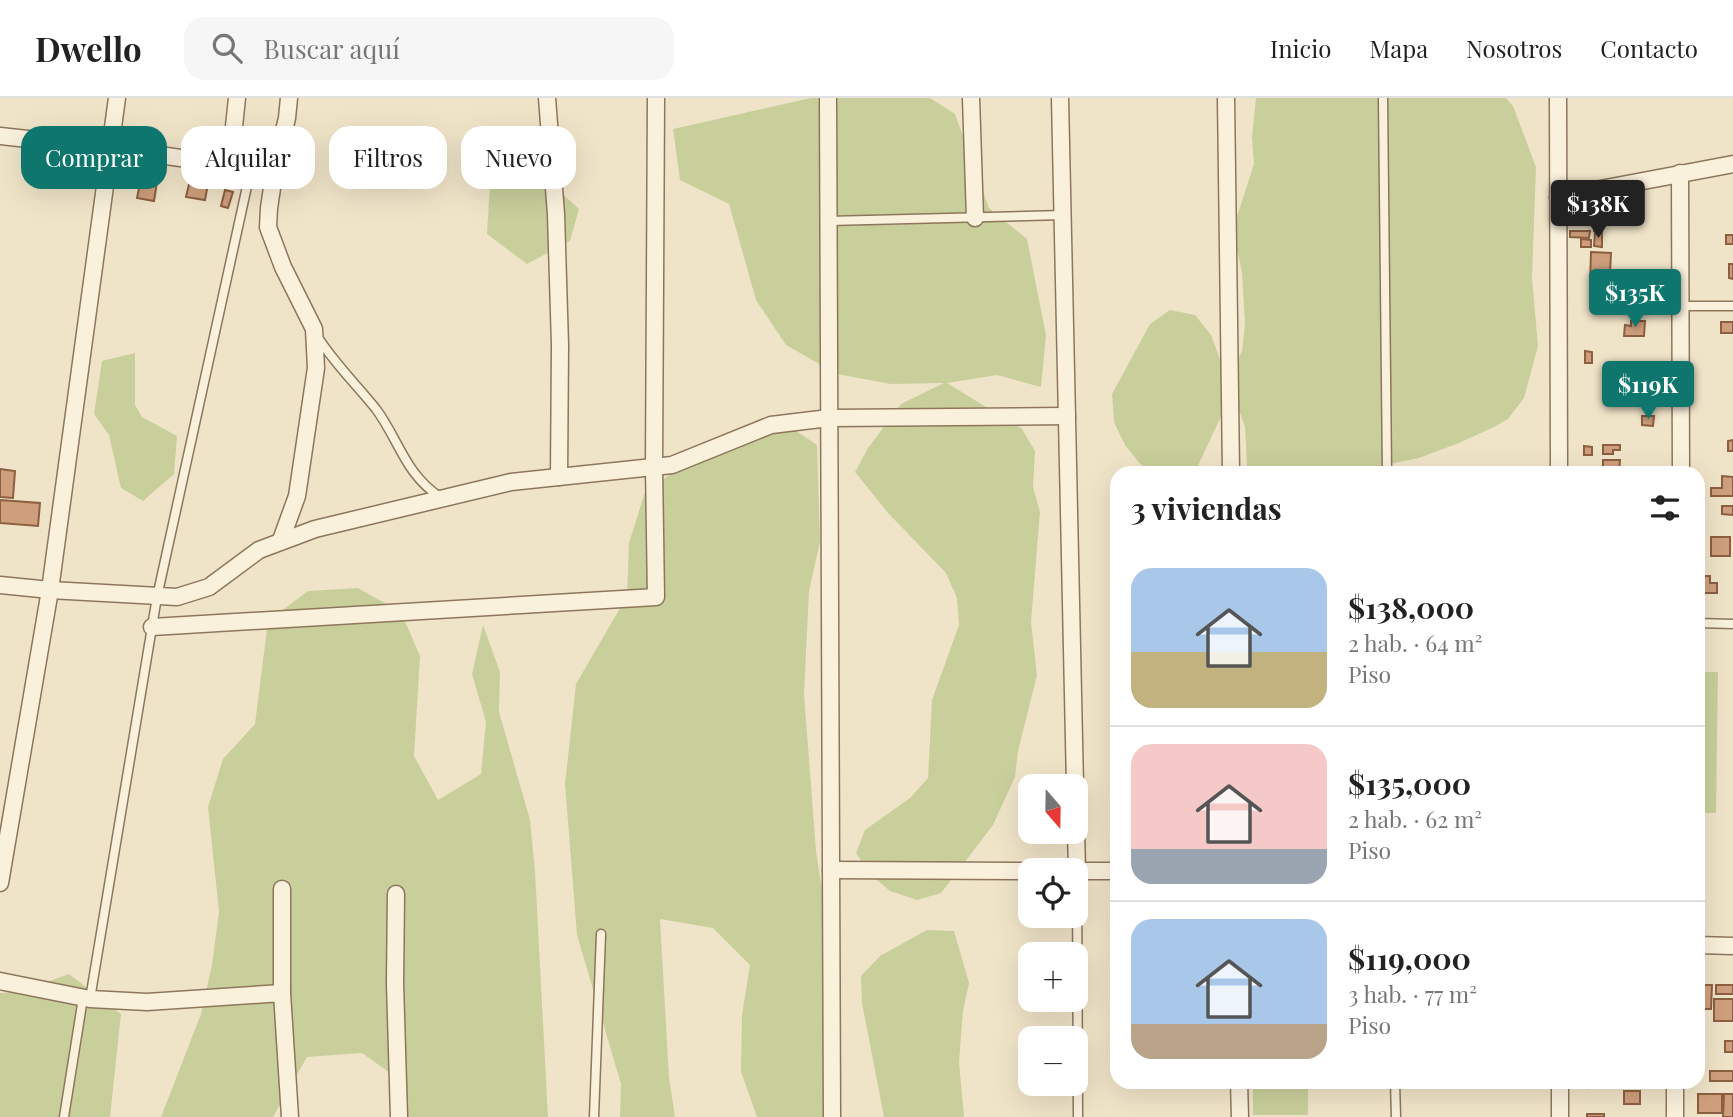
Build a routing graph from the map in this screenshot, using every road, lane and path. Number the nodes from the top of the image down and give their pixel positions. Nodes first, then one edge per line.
1 (117, 98) edge
2 (237, 98) edge
3 (289, 98) edge
4 (547, 98) edge
5 (656, 98) edge
6 (828, 98) edge
7 (971, 98) edge
8 (1060, 98) edge
9 (1226, 98) edge
10 (1382, 98) edge
11 (1558, 98) edge
12 (113, 126) edge
13 (234, 126) edge
14 (0, 136) edge
15 (21, 138) edge
16 (1733, 164) edge
17 (1680, 173) junction
18 (104, 189) edge
19 (246, 189) edge
20 (1558, 197) junction
21 (1063, 215) junction
22 (975, 218) junction
23 (828, 221) junction
24 (1681, 306) junction
25 (1733, 306) edge
26 (314, 332) junction
27 (1067, 416) junction
28 (829, 418) junction
29 (1231, 466) edge
30 (1387, 466) edge
31 (1559, 466) edge
32 (1681, 466) edge
33 (654, 467) junction
34 (559, 477) junction
35 (443, 498) junction
36 (281, 540) junction
37 (0, 585) edge
38 (50, 590) junction
39 (157, 597) junction
40 (1705, 623) edge
41 (1733, 624) edge
42 (152, 627) junction
43 (1075, 774) edge
44 (831, 870) junction
45 (1018, 871) edge
46 (1088, 871) edge
47 (1110, 871) edge
48 (0, 883) edge
49 (282, 889) dead end
50 (396, 894) dead end
51 (1077, 928) edge
52 (601, 934) dead end
53 (1705, 945) edge
54 (1733, 946) edge
55 (0, 981) edge
56 (282, 993) junction
57 (86, 999) junction
58 (1239, 1089) edge
59 (1395, 1089) edge
60 (1560, 1089) edge
61 (1675, 1089) edge
62 (64, 1117) edge
63 (290, 1117) edge
64 (399, 1117) edge
65 (594, 1117) edge
66 (832, 1117) edge
67 (1078, 1117) edge
68 (1240, 1117) edge
69 (1396, 1117) edge
70 (1560, 1117) edge
71 (1675, 1117) edge

1 - 12 street
2 - 13 street
3 - 26 street
4 - 34 street
5 - 33 street
6 - 23 street
7 - 22 street
8 - 21 street
9 - 29 street
10 - 30 lane
11 - 20 street
14 - 15 street
16 - 17 street
17 - 20 street
17 - 24 street
18 - 38 street
19 - 39 lane
20 - 31 street
21 - 22 lane
21 - 27 street
22 - 23 lane
23 - 28 street
24 - 25 lane
24 - 32 street
26 - 35 lane
26 - 36 street
27 - 28 street
27 - 43 street
28 - 33 street
28 - 44 street
33 - 34 street
33 - 42 street
34 - 35 street
35 - 36 street
36 - 39 street
37 - 38 street
38 - 39 street
38 - 48 street
39 - 42 lane
40 - 41 lane
42 - 57 lane
44 - 45 street
44 - 66 street
46 - 47 street
49 - 56 street
50 - 64 street
51 - 67 lane
52 - 65 lane
53 - 54 street
55 - 57 street
56 - 57 street
56 - 63 street
57 - 62 lane
58 - 68 street
59 - 69 lane
60 - 70 street
61 - 71 street

